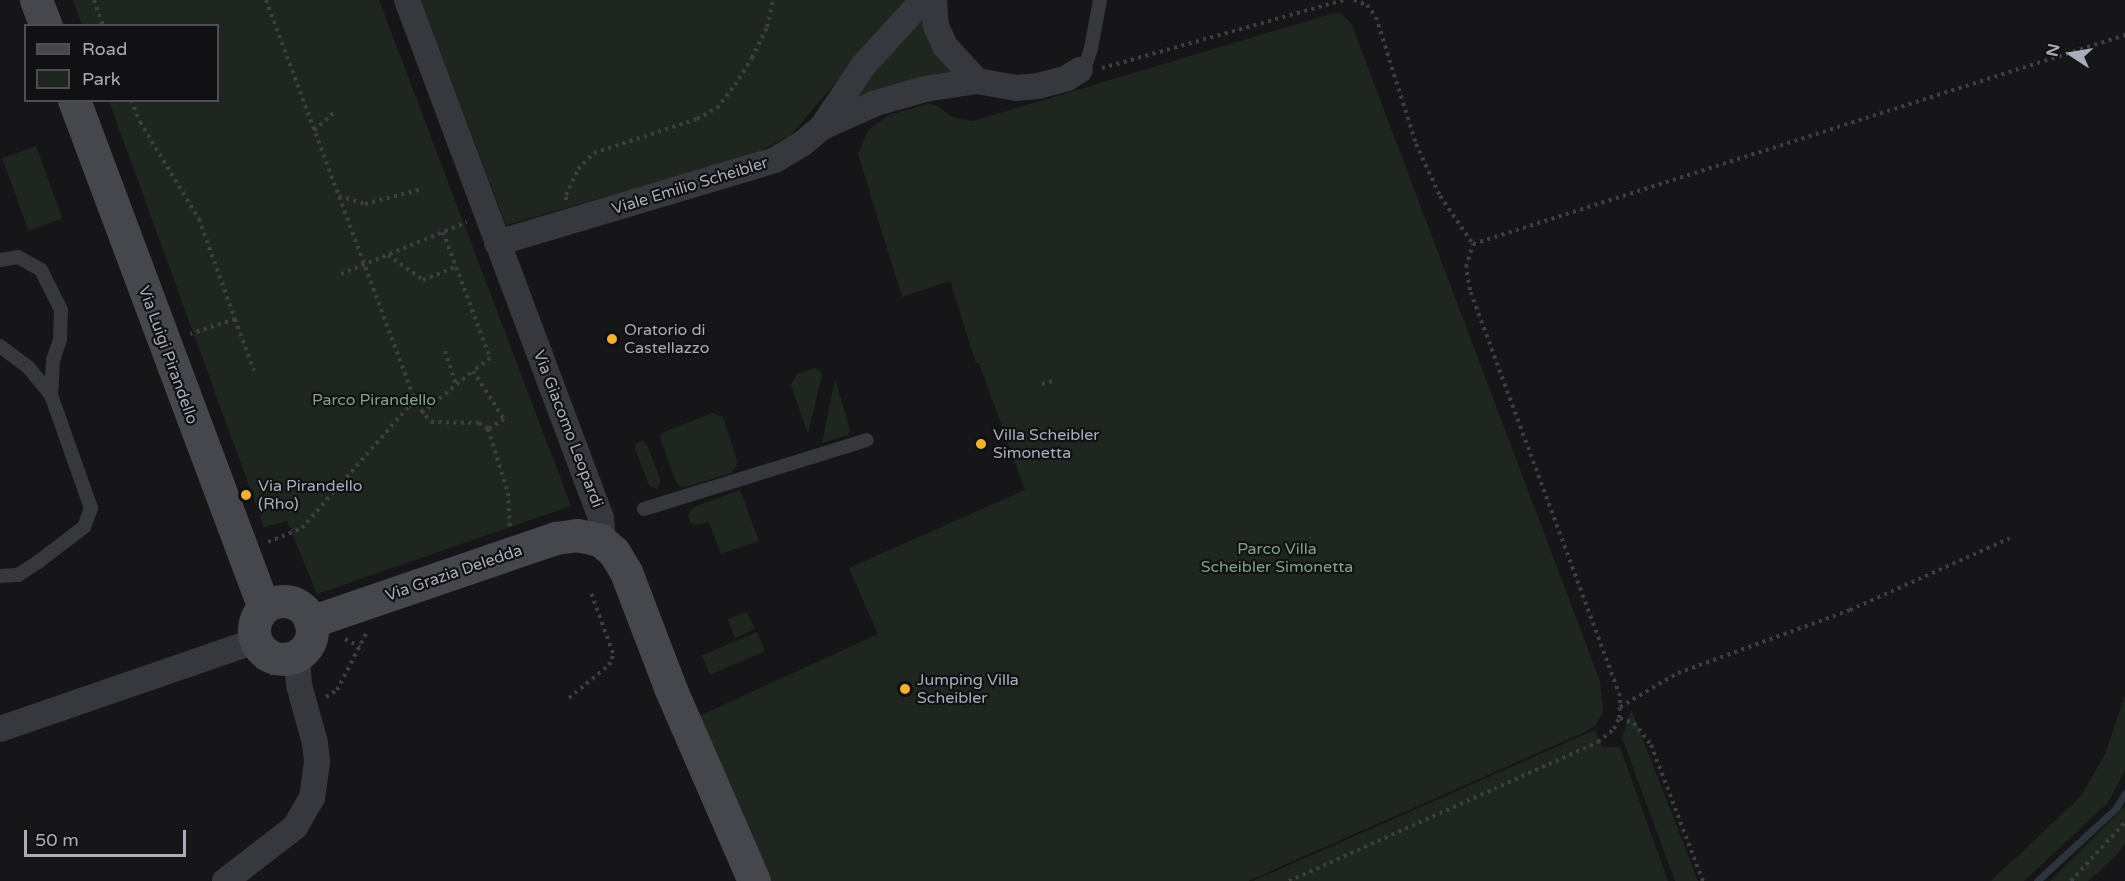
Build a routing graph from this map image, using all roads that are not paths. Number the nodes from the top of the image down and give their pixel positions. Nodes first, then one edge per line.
1 (36, 0) edge
2 (407, 0) edge
3 (923, 0) edge
4 (934, 0) edge
5 (1100, 0) edge
6 (45, 24) edge
7 (1080, 70) joint
8 (977, 81) junction
9 (75, 102) edge
10 (822, 127) junction
11 (497, 243) junction
12 (0, 260) edge
13 (0, 346) edge
14 (51, 395) junction
15 (867, 440) dead end
16 (644, 509) dead end
17 (605, 528) junction
18 (0, 576) edge
19 (264, 608) junction
20 (310, 622) junction
21 (253, 652) junction
22 (289, 667) junction
23 (0, 729) edge
24 (225, 881) edge
25 (754, 881) edge

1 - 6 street
2 - 11 street, Via Giacomo Leopardi
3 - 10 street
4 - 8 street
5 - 7 lane
7 - 8 street, Viale Emilio Scheibler
8 - 10 street, Viale Emilio Scheibler
9 - 19 street, Via Luigi Pirandello
10 - 11 street, Viale Emilio Scheibler
11 - 17 street, Via Giacomo Leopardi
12 - 14 lane
13 - 14 lane
14 - 18 lane
15 - 16 lane
17 - 20 street, Via Grazia Deledda
17 - 25 street, Via Giacomo Leopardi
19 - 20 street
19 - 21 street
20 - 22 street
21 - 22 street
21 - 23 street
22 - 24 street

